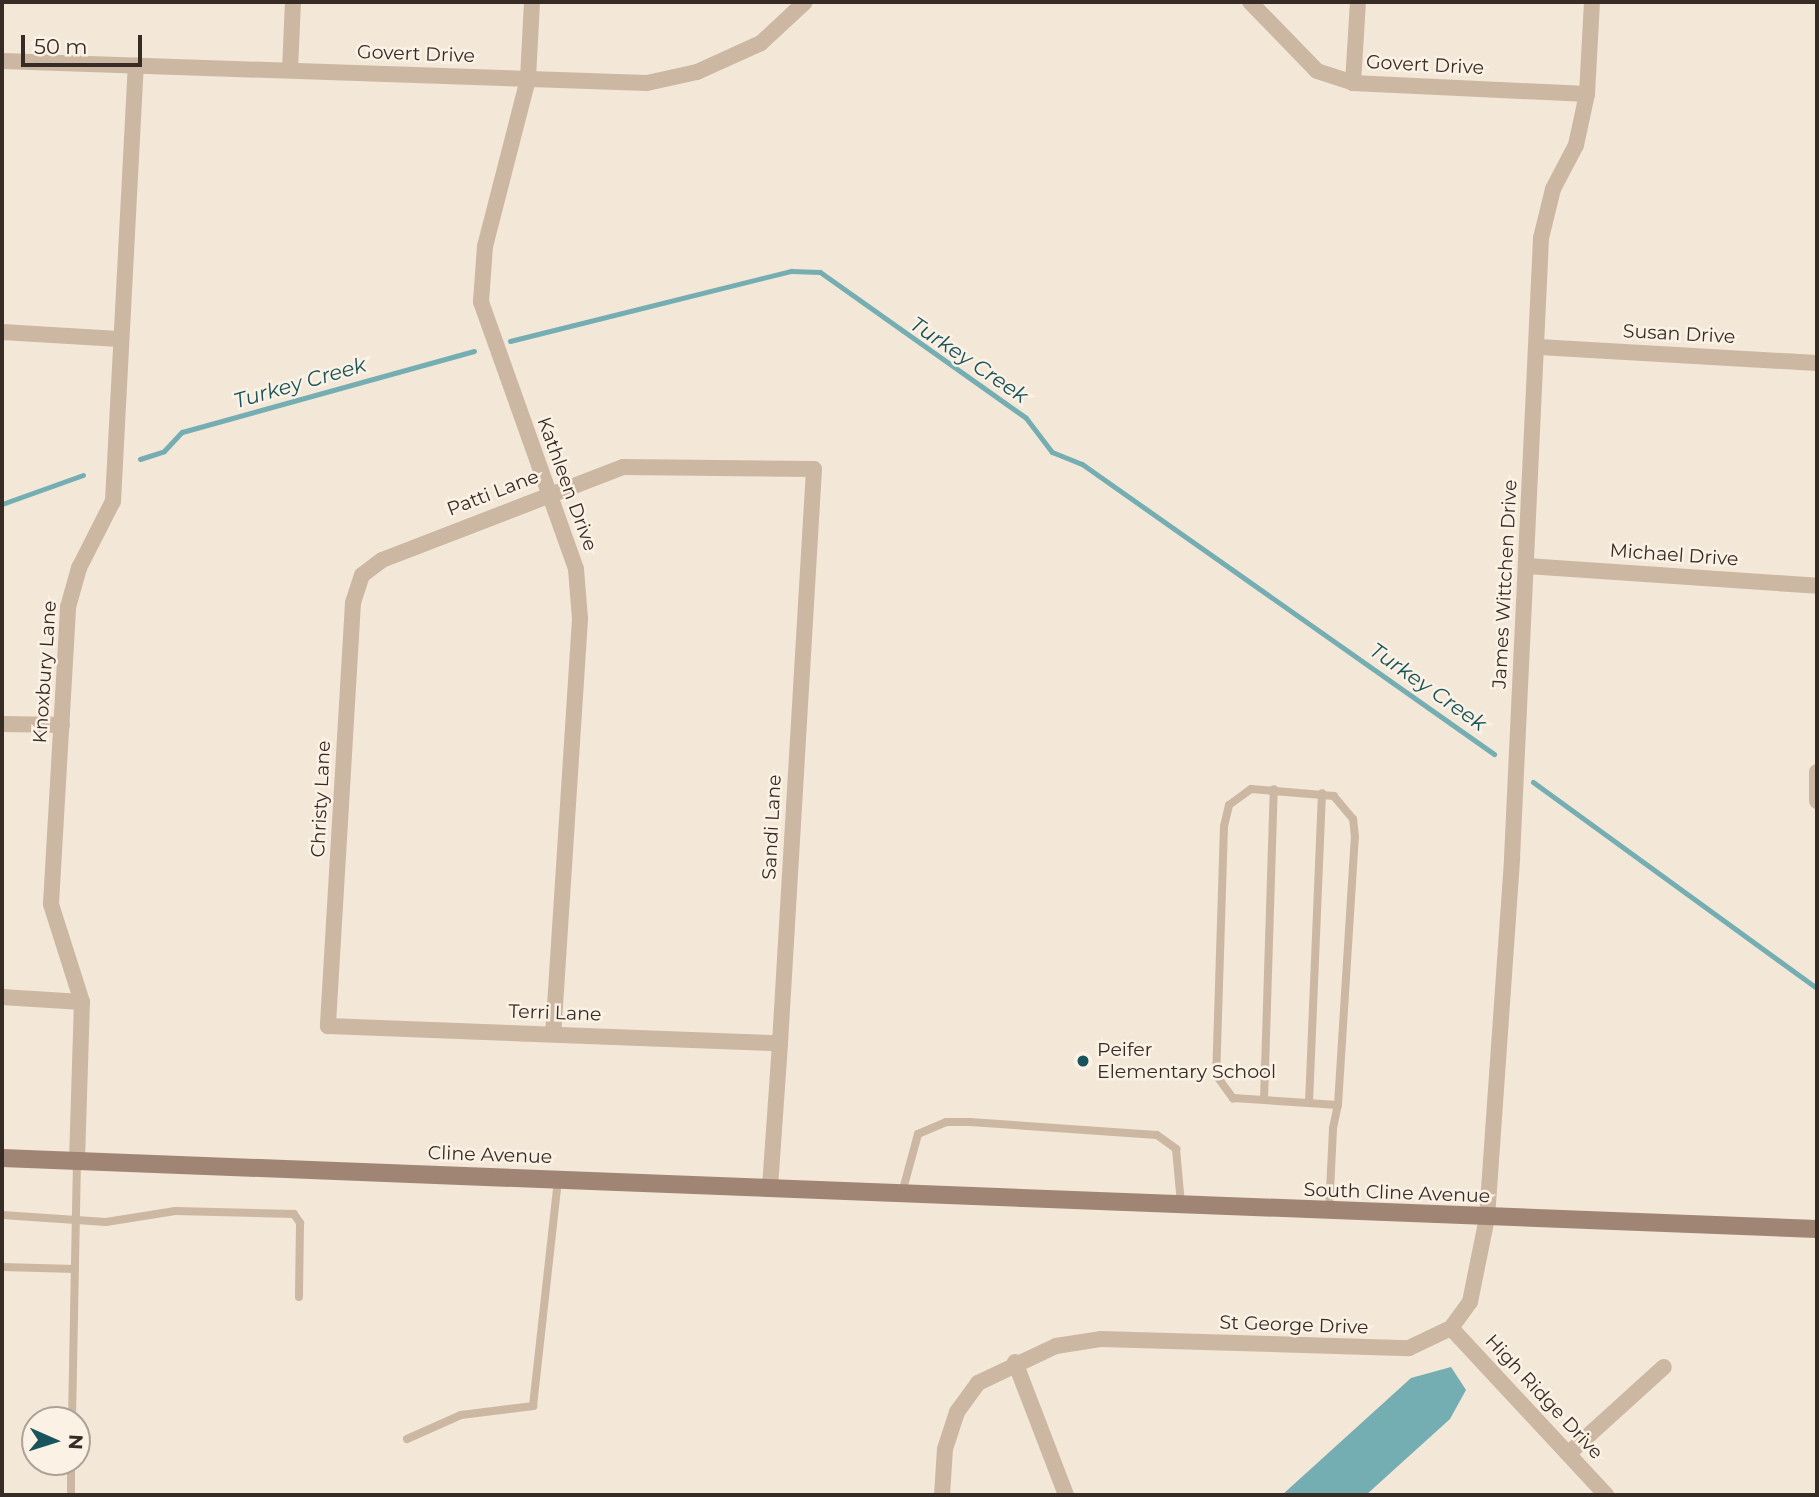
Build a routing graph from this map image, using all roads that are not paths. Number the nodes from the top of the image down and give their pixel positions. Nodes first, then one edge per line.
1 (293, 2) edge
2 (531, 2) edge
3 (805, 2) edge
4 (1250, 2) edge
5 (1358, 2) edge
6 (1592, 2) edge
7 (2, 61) edge
8 (135, 66) junction
9 (290, 70) junction
10 (528, 79) junction
11 (1353, 83) junction
12 (1587, 93) junction
13 (2, 332) edge
14 (119, 339) junction
15 (1539, 346) junction
16 (1817, 363) edge
17 (814, 469) joint
18 (551, 493) junction
19 (1527, 566) junction
20 (362, 575) joint
21 (1817, 586) edge
22 (2, 724) edge
23 (62, 725) junction
24 (1817, 772) edge
25 (1274, 789) junction
26 (1322, 793) junction
27 (1817, 801) edge
28 (2, 997) edge
29 (82, 1002) junction
30 (328, 1026) joint
31 (552, 1034) junction
32 (780, 1043) junction
33 (1264, 1100) junction
34 (1309, 1103) junction
35 (1338, 1105) junction
36 (2, 1158) edge
37 (77, 1160) junction
38 (558, 1178) junction
39 (770, 1187) junction
40 (902, 1193) junction
41 (976, 1196) joint
42 (1181, 1204) junction
43 (1329, 1211) junction
44 (2, 1215) edge
45 (75, 1217) junction
46 (1487, 1218) junction
47 (1817, 1229) edge
48 (2, 1267) edge
49 (75, 1269) junction
50 (299, 1297) dead end
51 (1451, 1328) junction
52 (1016, 1362) junction
53 (1664, 1367) dead end
54 (72, 1406) edge
55 (407, 1439) dead end
56 (1569, 1453) junction
57 (71, 1476) edge
58 (71, 1495) edge
59 (942, 1495) edge
60 (1066, 1495) edge
61 (1606, 1495) edge

1 - 9 street
2 - 10 street, Kathleen Drive
3 - 10 street, Govert Drive
4 - 11 street, Govert Drive
5 - 11 street
6 - 12 street, James Wittchen Drive
7 - 8 street, Govert Drive
8 - 9 street, Govert Drive
8 - 14 street, Knoxbury Lane
9 - 10 street, Govert Drive
10 - 18 street, Kathleen Drive
11 - 12 street, Govert Drive
12 - 15 street, James Wittchen Drive
13 - 14 street
14 - 23 street, Knoxbury Lane
15 - 16 street, Susan Drive
15 - 19 street, James Wittchen Drive
17 - 18 street, Patti Lane
17 - 32 street, Sandi Lane
18 - 20 street, Patti Lane
18 - 31 street, Kathleen Drive
19 - 21 street, Michael Drive
19 - 46 street, James Wittchen Drive
20 - 30 street, Christy Lane
22 - 23 street
23 - 29 street, Knoxbury Lane
24 - 27 street
25 - 26 lane
25 - 33 lane
25 - 33 lane
26 - 34 lane
26 - 35 lane
28 - 29 street
29 - 37 street, Knoxbury Lane
30 - 31 street, Terri Lane
31 - 32 street, Terri Lane
32 - 39 street, Sandi Lane
33 - 34 lane
34 - 35 lane
35 - 43 lane
36 - 37 street, Cline Avenue
37 - 38 street, Cline Avenue
37 - 45 lane
38 - 39 street, Cline Avenue
38 - 55 lane
39 - 40 street, Cline Avenue
40 - 41 street, Cline Avenue
40 - 42 lane
41 - 42 street, South Cline Avenue
42 - 43 street, South Cline Avenue
43 - 46 street, South Cline Avenue
44 - 45 lane
45 - 49 lane
45 - 50 lane
46 - 47 street, South Cline Avenue
46 - 51 street, St George Drive
48 - 49 lane
49 - 54 lane
51 - 52 street, St George Drive
51 - 56 street, High Ridge Drive
52 - 59 street, St George Drive
52 - 60 street
53 - 56 street
56 - 61 street, High Ridge Drive
57 - 58 lane

